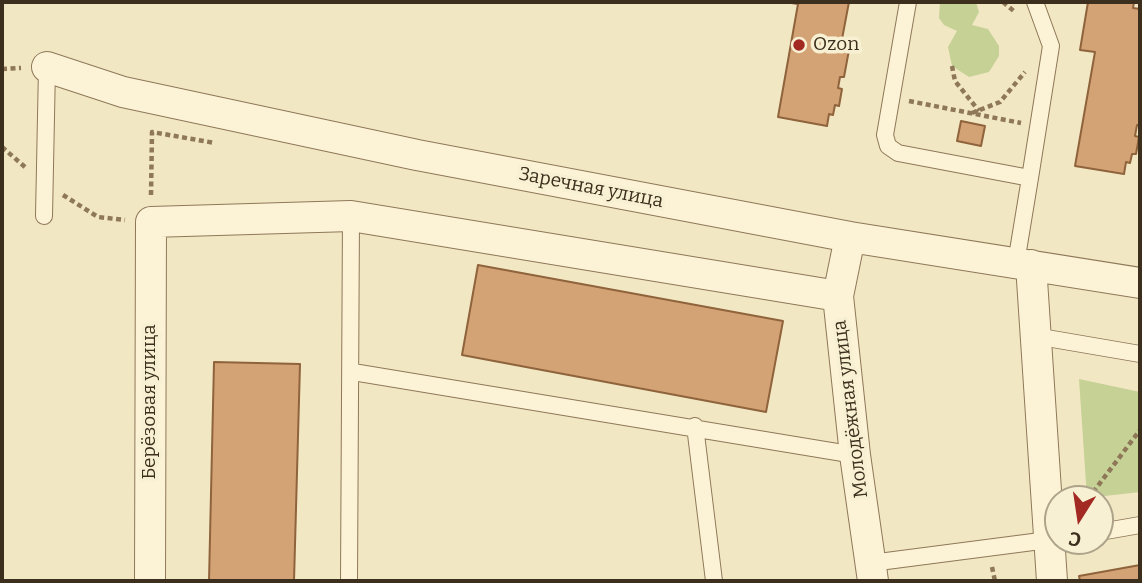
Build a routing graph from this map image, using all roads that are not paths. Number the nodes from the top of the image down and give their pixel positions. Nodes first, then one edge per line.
1 (908, 2) edge
2 (1035, 2) edge
3 (47, 67) joint
4 (1030, 178) junction
5 (44, 216) dead end
6 (351, 216) junction
7 (850, 237) junction
8 (1023, 264) junction
9 (1140, 283) edge
10 (838, 296) junction
11 (1035, 336) junction
12 (1140, 354) edge
13 (353, 372) junction
14 (695, 426) junction
15 (855, 454) junction
16 (1048, 485) edge
17 (1140, 525) edge
18 (1114, 530) edge
19 (1044, 542) edge
20 (1053, 555) edge
21 (872, 572) edge
22 (150, 581) edge
23 (349, 581) edge
24 (714, 581) edge
25 (1052, 581) edge

1 - 4 lane
2 - 4 lane
3 - 5 lane
3 - 7 street, Заречная улица
4 - 8 lane
6 - 10 street
6 - 13 lane
6 - 22 street, Берёзовая улица
7 - 8 street, Заречная улица
7 - 10 street, Молодёжная улица
8 - 9 street, Заречная улица
8 - 11 street
10 - 15 street, Молодёжная улица
11 - 12 lane
11 - 16 street
13 - 14 lane
13 - 23 lane
14 - 15 lane
14 - 24 lane
15 - 21 street, Молодёжная улица
17 - 18 lane
19 - 21 lane
20 - 25 street

